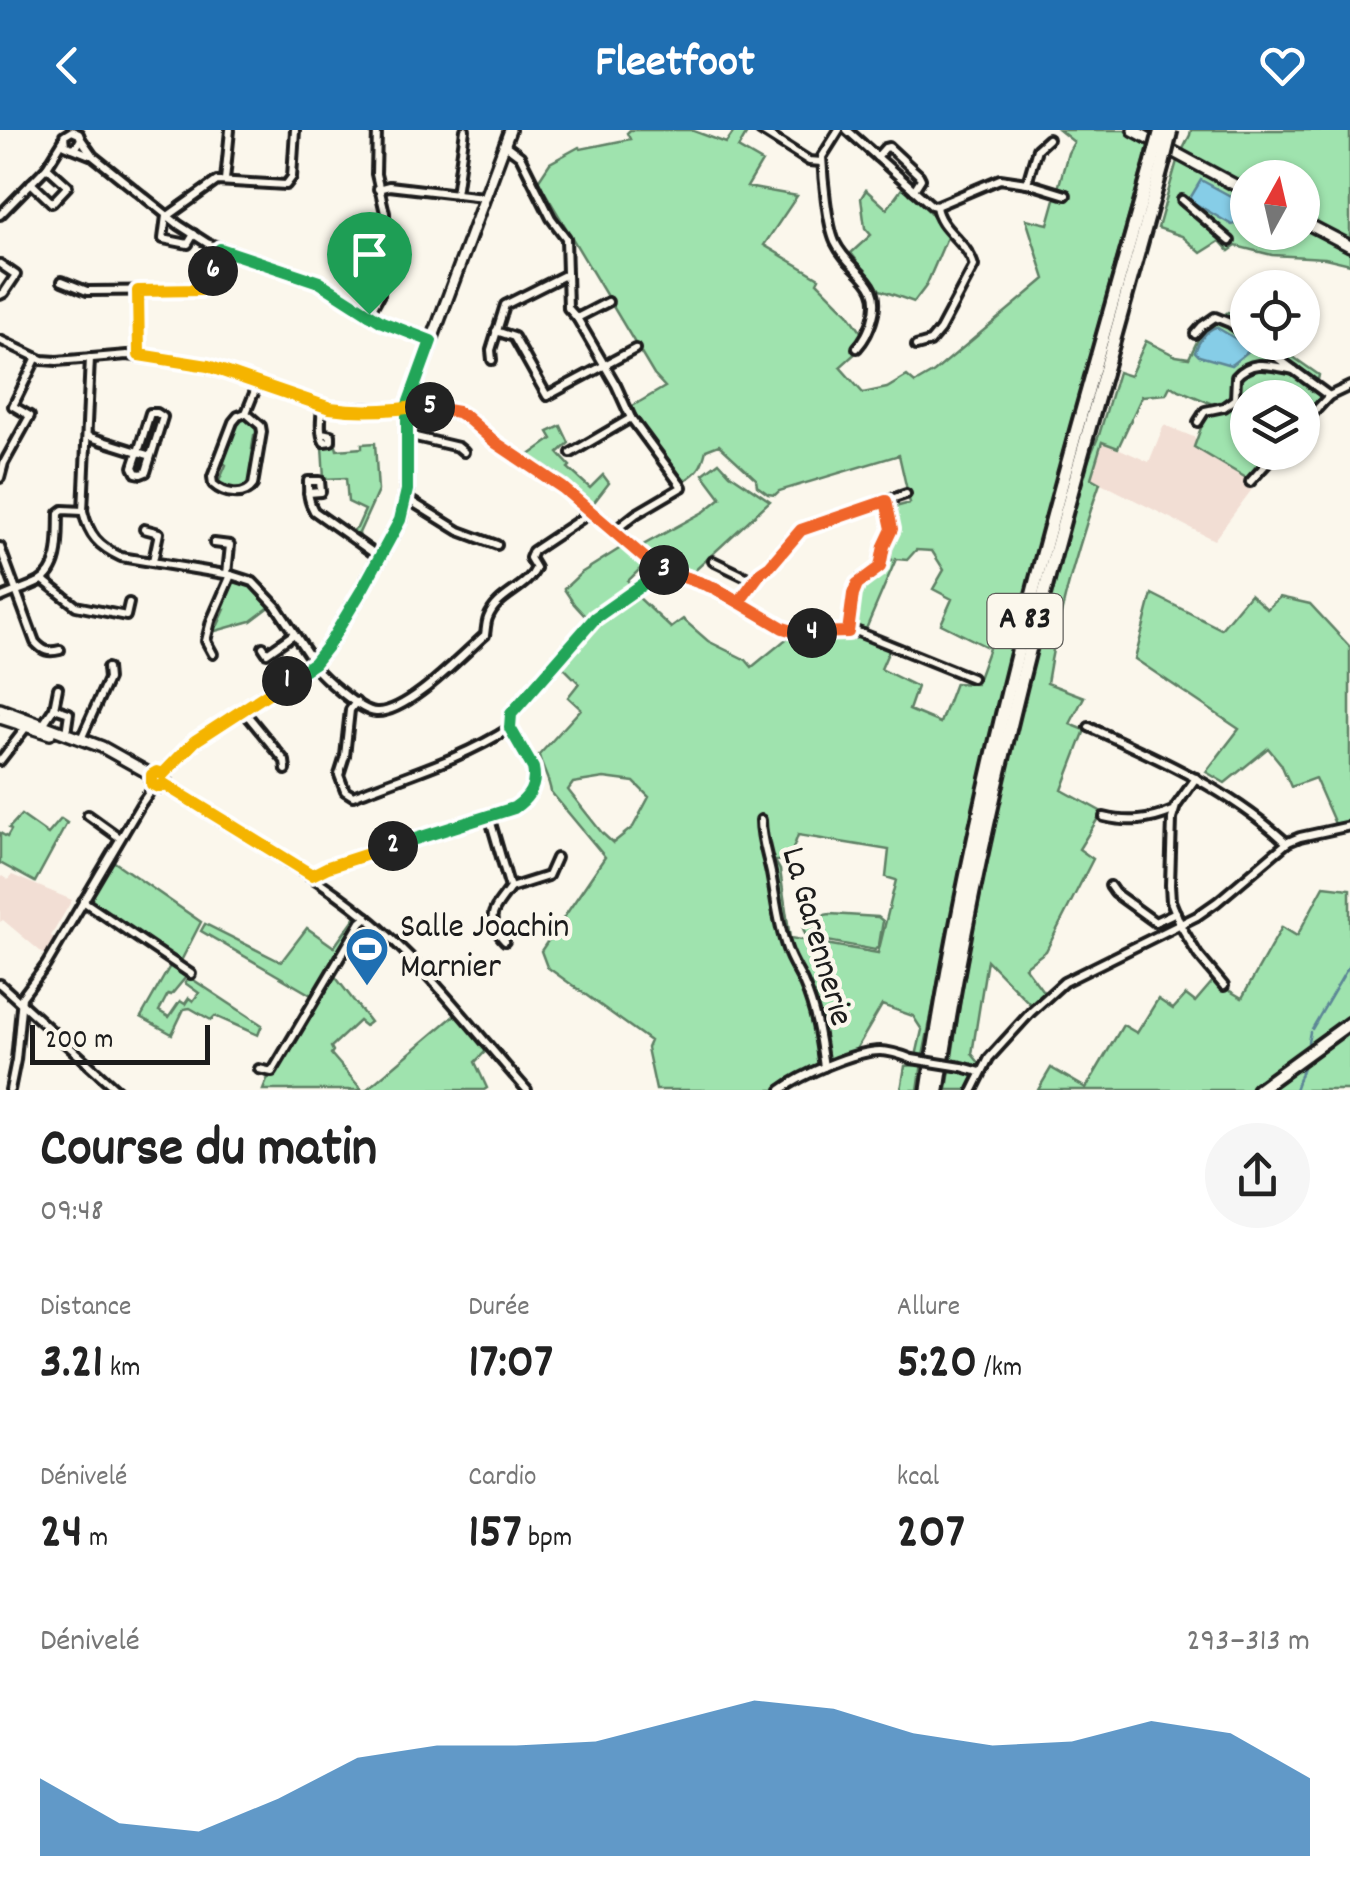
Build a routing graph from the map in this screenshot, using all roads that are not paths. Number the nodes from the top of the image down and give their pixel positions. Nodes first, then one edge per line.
1 (57, 130) edge
2 (230, 130) edge
3 (295, 130) edge
4 (377, 130) edge
5 (465, 130) edge
6 (510, 130) edge
7 (760, 130) edge
8 (838, 130) edge
9 (846, 130) edge
10 (1133, 130) edge
11 (1161, 130) edge
12 (1172, 130) edge
13 (77, 133) edge
14 (1048, 139) dead end
15 (63, 140) junction
16 (504, 144) junction
17 (72, 148) junction
18 (93, 156) junction
19 (876, 157) junction
20 (1158, 161) junction
21 (822, 162) junction
22 (50, 163) junction
23 (225, 180) junction
24 (1230, 182) edge
25 (31, 183) junction
26 (1027, 183) junction
27 (378, 188) junction
28 (914, 190) junction
29 (456, 194) junction
30 (1066, 195) dead end
31 (484, 197) junction
32 (1182, 200) dead end
33 (936, 206) junction
34 (167, 215) junction
35 (0, 216) edge
36 (1320, 230) edge
37 (194, 234) junction
38 (1230, 242) dead end
39 (1350, 246) edge
40 (220, 249) junction
41 (0, 264) edge
42 (566, 274) junction
43 (62, 281) dead end
44 (138, 291) junction
45 (0, 295) edge
46 (608, 302) dead end
47 (369, 314) junction
48 (577, 318) junction
49 (1230, 323) edge
50 (496, 332) junction
51 (1195, 334) dead end
52 (0, 340) edge
53 (431, 341) junction
54 (916, 346) dead end
55 (857, 348) dead end
56 (635, 349) dead end
57 (139, 355) junction
58 (90, 358) junction
59 (36, 359) junction
60 (492, 360) dead end
61 (1280, 360) edge
62 (604, 365) junction
63 (1294, 370) junction
64 (258, 383) junction
65 (1350, 386) edge
66 (1329, 396) junction
67 (322, 406) junction
68 (1320, 406) edge
69 (407, 407) junction
70 (246, 413) junction
71 (631, 418) junction
72 (1198, 422) dead end
73 (322, 433) dead end
74 (406, 434) junction
75 (87, 436) junction
76 (138, 452) junction
77 (464, 452) dead end
78 (571, 453) dead end
79 (151, 456) junction
80 (1261, 470) edge
81 (0, 478) edge
82 (1250, 482) dead end
83 (308, 493) dead end
84 (906, 494) dead end
85 (406, 498) junction
86 (886, 501) junction
87 (83, 511) junction
88 (590, 512) junction
89 (144, 530) dead end
90 (613, 532) junction
91 (214, 542) dead end
92 (497, 545) dead end
93 (0, 547) edge
94 (379, 557) junction
95 (713, 561) dead end
96 (153, 562) junction
97 (658, 568) junction
98 (229, 574) junction
99 (44, 580) junction
100 (752, 584) junction
101 (16, 590) junction
102 (0, 598) edge
103 (739, 602) junction
104 (129, 603) dead end
105 (848, 632) junction
106 (294, 634) junction
107 (263, 647) dead end
108 (60, 650) dead end
109 (213, 654) dead end
110 (313, 664) junction
111 (107, 668) dead end
112 (972, 678) dead end
113 (58, 688) dead end
114 (356, 702) junction
115 (54, 708) junction
116 (0, 709) edge
117 (243, 710) junction
118 (0, 718) edge
119 (25, 724) junction
120 (42, 726) junction
121 (1088, 727) dead end
122 (510, 728) junction
123 (74, 737) junction
124 (0, 761) edge
125 (286, 770) dead end
126 (1196, 778) junction
127 (158, 780) junction
128 (1174, 811) junction
129 (88, 814) dead end
130 (488, 816) junction
131 (1104, 818) dead end
132 (762, 820) dead end
133 (1350, 826) edge
134 (120, 838) junction
135 (1286, 843) junction
136 (556, 858) dead end
137 (312, 875) junction
138 (1110, 886) dead end
139 (510, 888) junction
140 (83, 901) junction
141 (1176, 912) junction
142 (366, 917) junction
143 (1181, 925) junction
144 (505, 941) dead end
145 (191, 974) dead end
146 (0, 984) edge
147 (1224, 986) dead end
148 (21, 1003) junction
149 (1350, 1023) edge
150 (824, 1067) junction
151 (259, 1069) dead end
152 (980, 1072) junction
153 (10, 1090) edge
154 (117, 1090) edge
155 (527, 1090) edge
156 (781, 1090) edge
157 (928, 1090) edge
158 (940, 1090) edge
159 (973, 1090) edge
160 (1258, 1090) edge

1 - 15 street
2 - 23 street
3 - 23 street
4 - 27 street
5 - 29 street
6 - 16 street
7 - 21 street
8 - 21 street
9 - 19 street
10 - 24 street
11 - 20 highway, A 83, bridge
12 - 20 highway, A 83, bridge
13 - 15 street
13 - 17 street
13 - 18 street
14 - 26 street
15 - 17 street
15 - 22 street
16 - 31 street
16 - 42 street
17 - 18 street
17 - 22 street
18 - 34 street
19 - 28 street
19 - 28 street
20 - 157 highway, A 83
20 - 158 highway, A 83
21 - 55 street
22 - 25 street
22 - 25 street
23 - 34 street
25 - 35 street
26 - 30 street
26 - 33 street
27 - 29 street
27 - 47 street
28 - 33 street
29 - 31 street
31 - 53 street
32 - 38 street
33 - 54 street
34 - 37 street
34 - 37 street
36 - 39 street
37 - 40 street
40 - 44 street
40 - 47 street
41 - 45 street
42 - 48 street
42 - 50 street
43 - 44 street
44 - 57 street
46 - 48 street
47 - 53 street
48 - 62 street
49 - 51 street
50 - 60 street
50 - 62 street
52 - 59 street
53 - 69 street
56 - 62 street
57 - 58 street
57 - 64 street
58 - 59 street
58 - 75 street
59 - 81 street
61 - 63 street
62 - 71 street
63 - 66 street
63 - 72 street
64 - 67 street
64 - 70 street
65 - 66 street
66 - 68 street
67 - 69 street
67 - 73 street
69 - 74 street
69 - 88 street
70 - 70 street
71 - 78 street
71 - 90 street
74 - 77 street
74 - 85 street
75 - 76 street
75 - 87 street
76 - 79 street
76 - 79 street
76 - 79 street
80 - 82 street
83 - 94 street
84 - 86 street
85 - 92 street
85 - 94 street
86 - 100 street
86 - 105 street
87 - 96 street
87 - 99 street
88 - 90 street
88 - 114 street
89 - 96 street
90 - 97 street
91 - 98 street
93 - 101 street
94 - 110 street
95 - 100 street
96 - 98 street
97 - 103 street
97 - 122 street
98 - 106 street
98 - 109 street
99 - 101 street
99 - 104 street
100 - 103 street
101 - 102 street
101 - 108 street
103 - 105 street
105 - 112 street
106 - 107 street
106 - 110 street
110 - 114 street
110 - 117 street
111 - 123 street
113 - 115 street
114 - 122 street
115 - 120 street
115 - 123 street
116 - 119 street
117 - 125 street
117 - 127 street
118 - 119 street
119 - 120 street
119 - 123 street
119 - 124 street
120 - 123 street
121 - 126 street
122 - 130 street
123 - 127 street
126 - 128 street
126 - 135 street
127 - 134 street
127 - 137 street
128 - 131 street
128 - 141 street
129 - 134 street
130 - 137 street
130 - 139 street
132 - 150 street, La Garennerie
133 - 135 street
134 - 140 street
135 - 143 street
136 - 139 street
137 - 142 street
138 - 141 street
139 - 144 street
140 - 145 street
140 - 148 street
141 - 143 street
142 - 151 street
142 - 155 street
143 - 147 street
143 - 152 street
146 - 148 street
148 - 153 street
148 - 154 street
149 - 160 main road
150 - 152 street, bridge
150 - 156 street
152 - 159 street

